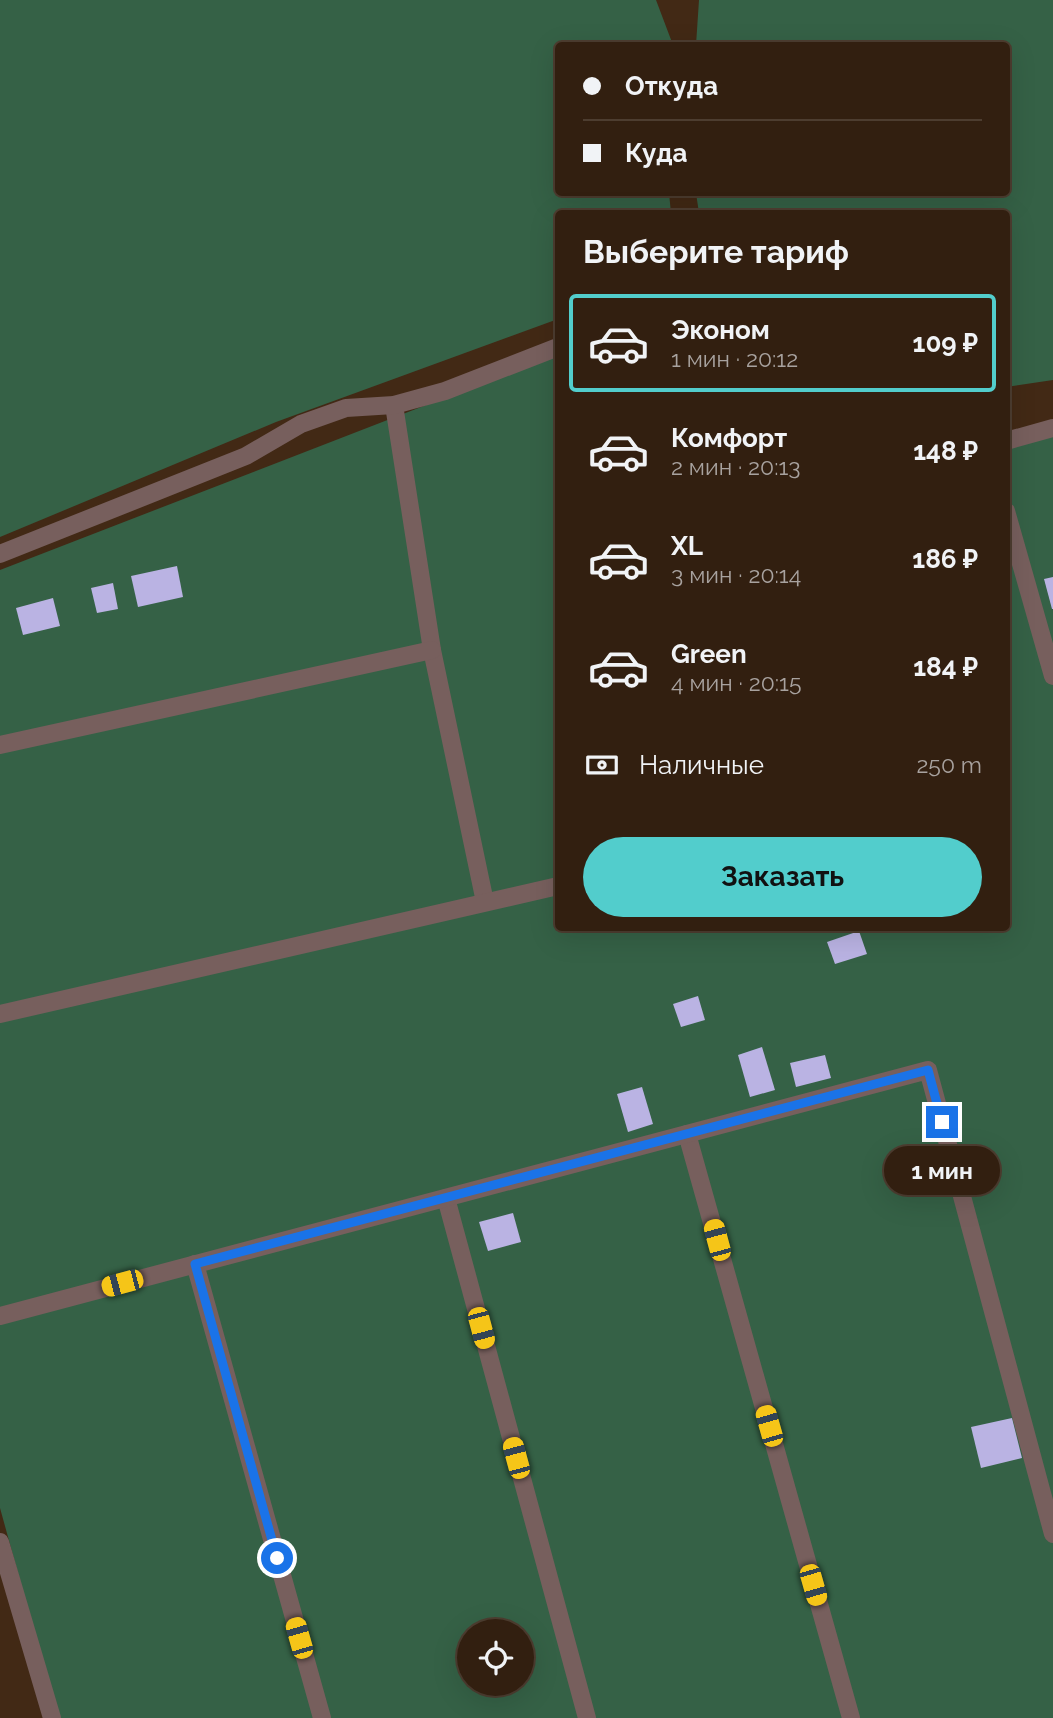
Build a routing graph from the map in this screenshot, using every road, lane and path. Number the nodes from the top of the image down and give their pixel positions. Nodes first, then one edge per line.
1 (555, 348) edge
2 (394, 405) junction
3 (1053, 428) edge
4 (1010, 440) edge
5 (1010, 525) edge
6 (0, 554) edge
7 (432, 650) junction
8 (1053, 676) edge
9 (0, 745) edge
10 (555, 887) edge
11 (485, 902) junction
12 (0, 1014) edge
13 (687, 1134) junction
14 (446, 1198) junction
15 (195, 1264) junction
16 (0, 1315) edge
17 (1053, 1534) edge
18 (0, 1542) edge
19 (52, 1718) edge
20 (322, 1718) edge
21 (587, 1718) edge
22 (851, 1718) edge

1 - 2 street
2 - 6 street
2 - 7 street
3 - 4 street
5 - 8 street
7 - 9 street
7 - 11 street
10 - 11 street
11 - 12 street
13 - 14 street
13 - 17 street
13 - 22 street
14 - 15 street
14 - 21 street
15 - 16 street
15 - 20 street
18 - 19 street

